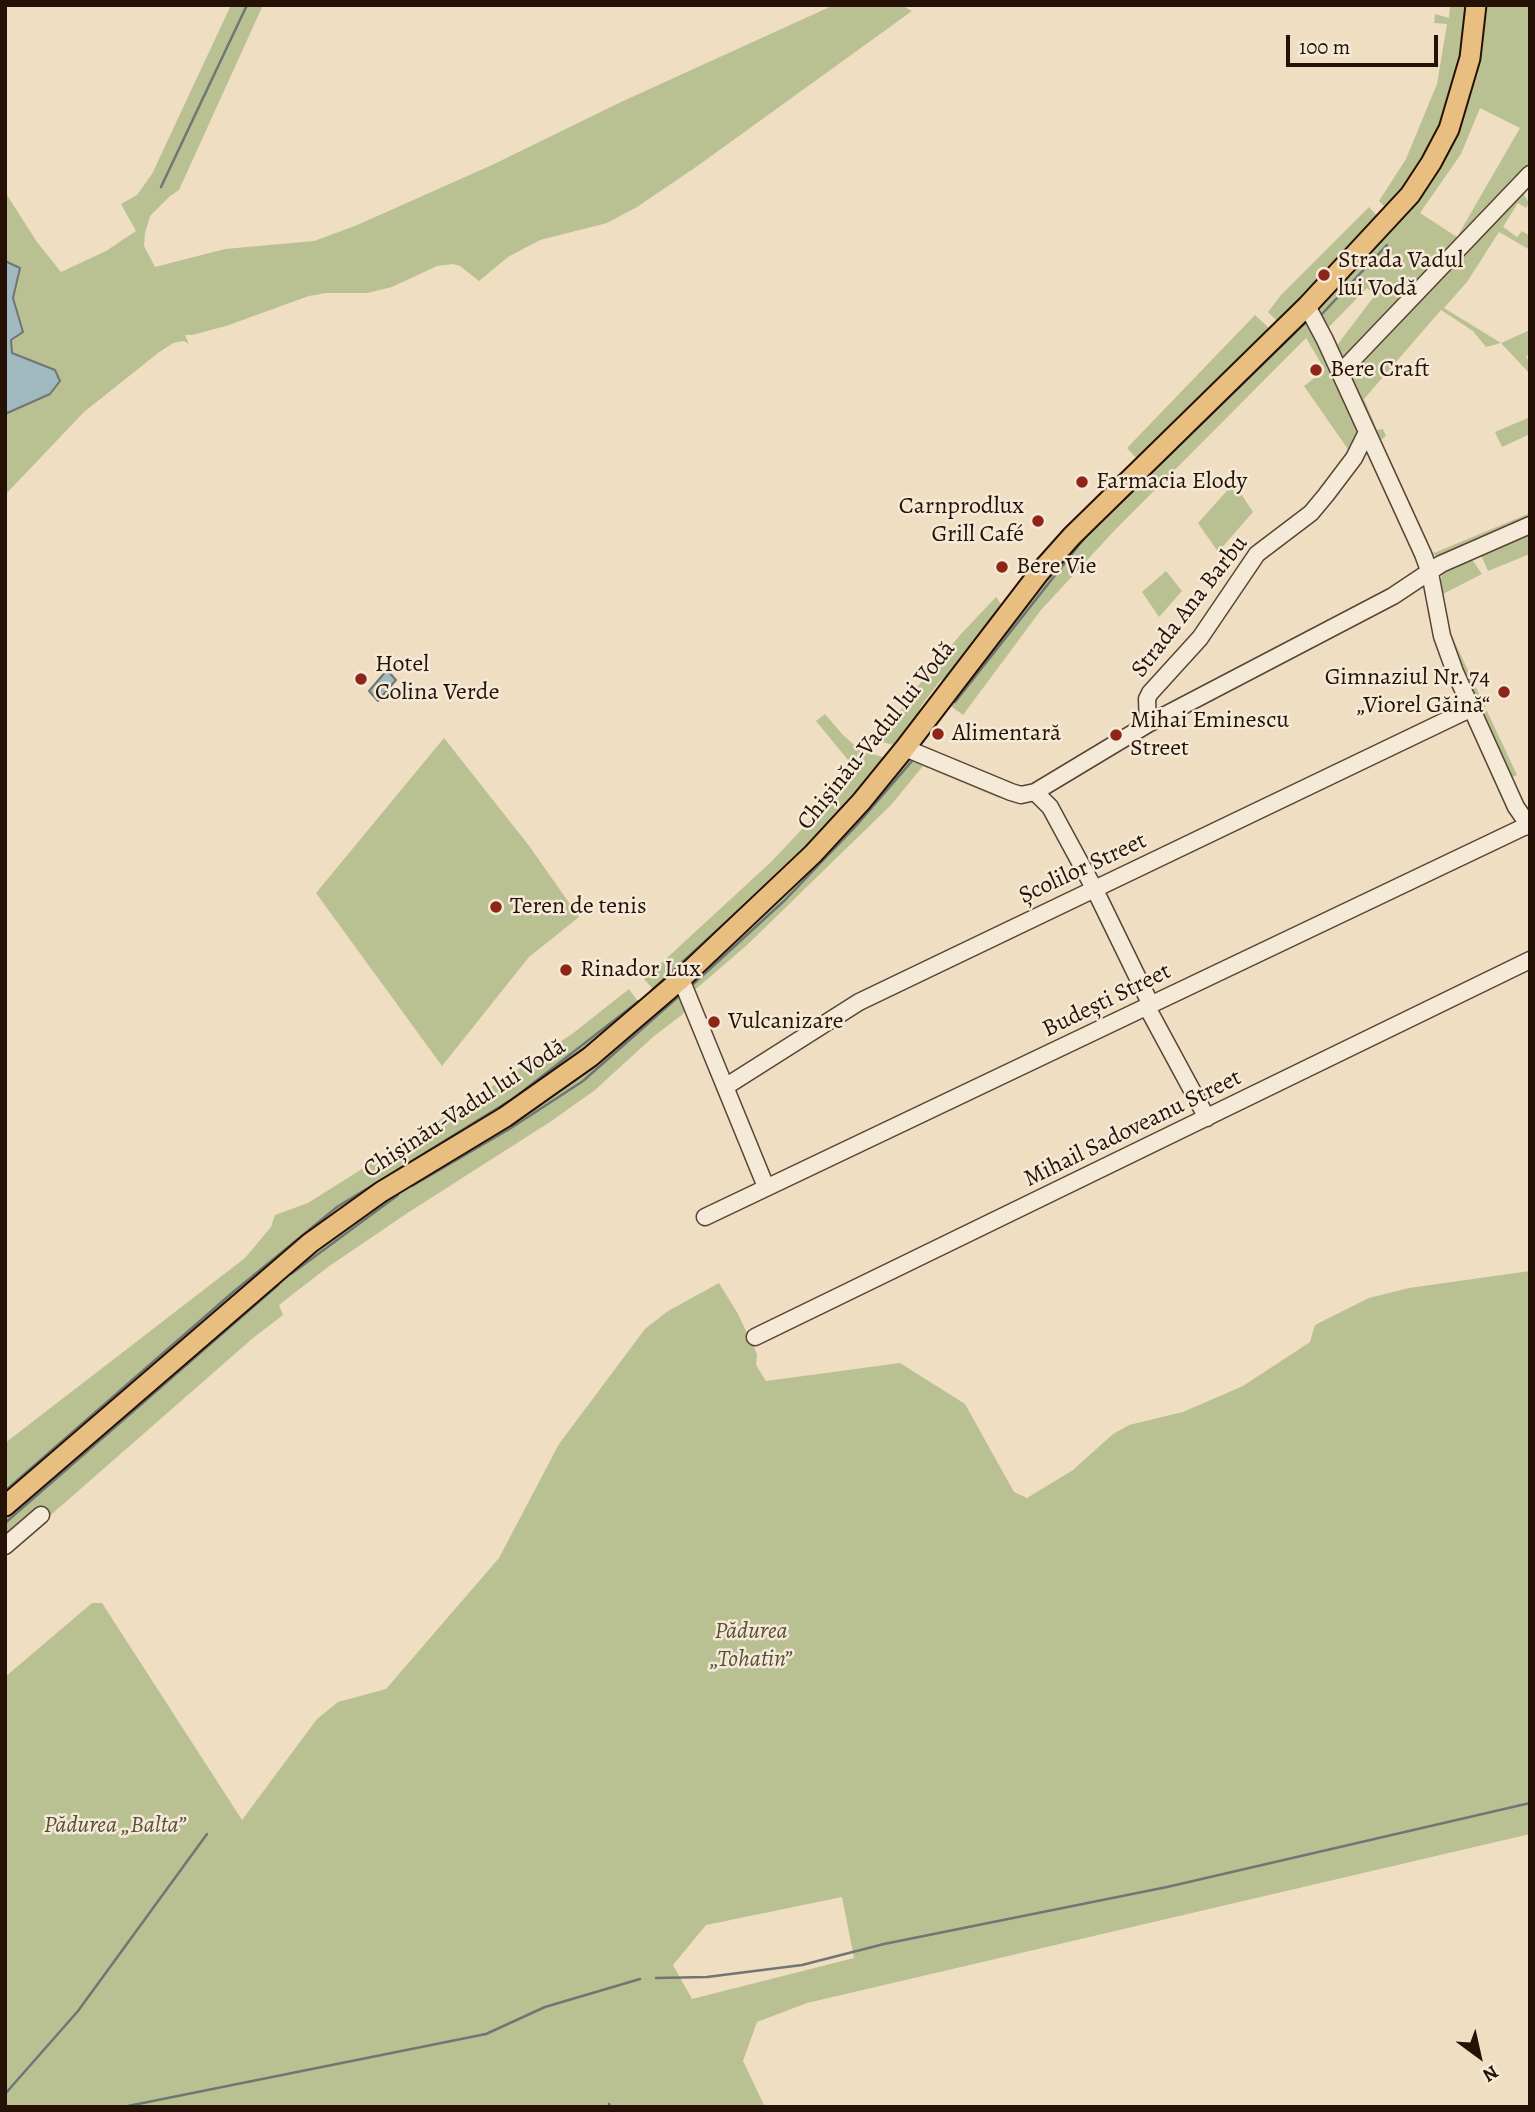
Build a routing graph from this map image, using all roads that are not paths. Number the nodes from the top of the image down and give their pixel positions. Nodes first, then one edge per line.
1 (1476, 5) edge
2 (1530, 174) edge
3 (1307, 306) junction
4 (1340, 373) junction
5 (1367, 432) junction
6 (1530, 525) edge
7 (1430, 573) junction
8 (1470, 709) junction
9 (1148, 724) junction
10 (905, 748) junction
11 (1035, 792) junction
12 (1529, 826) edge
13 (1095, 890) junction
14 (1530, 960) edge
15 (681, 979) junction
16 (1149, 1006) junction
17 (725, 1087) junction
18 (1207, 1118) junction
19 (766, 1187) junction
20 (705, 1217) dead end
21 (755, 1337) dead end
22 (5, 1506) edge
23 (41, 1515) dead end
24 (5, 1546) edge

1 - 3 main road, Chișinău-Vadul lui Vodă
2 - 4 street
3 - 4 street
3 - 10 main road, Chișinău-Vadul lui Vodă
4 - 5 street
5 - 7 street
5 - 9 street, Strada Ana Barbu
6 - 7 street
7 - 8 street
7 - 9 street
8 - 12 street
8 - 13 street, Școlilor Street
9 - 11 street
10 - 11 street
10 - 15 main road, Chișinău-Vadul lui Vodă
11 - 13 street
12 - 16 street, Budești Street
13 - 16 street
13 - 17 street, Școlilor Street
14 - 18 street, Mihail Sadoveanu Street
15 - 17 street
15 - 22 main road, Chișinău-Vadul lui Vodă
16 - 18 street
16 - 19 street, Budești Street
17 - 19 street
18 - 21 street, Mihail Sadoveanu Street
19 - 20 street, Budești Street
23 - 24 street

